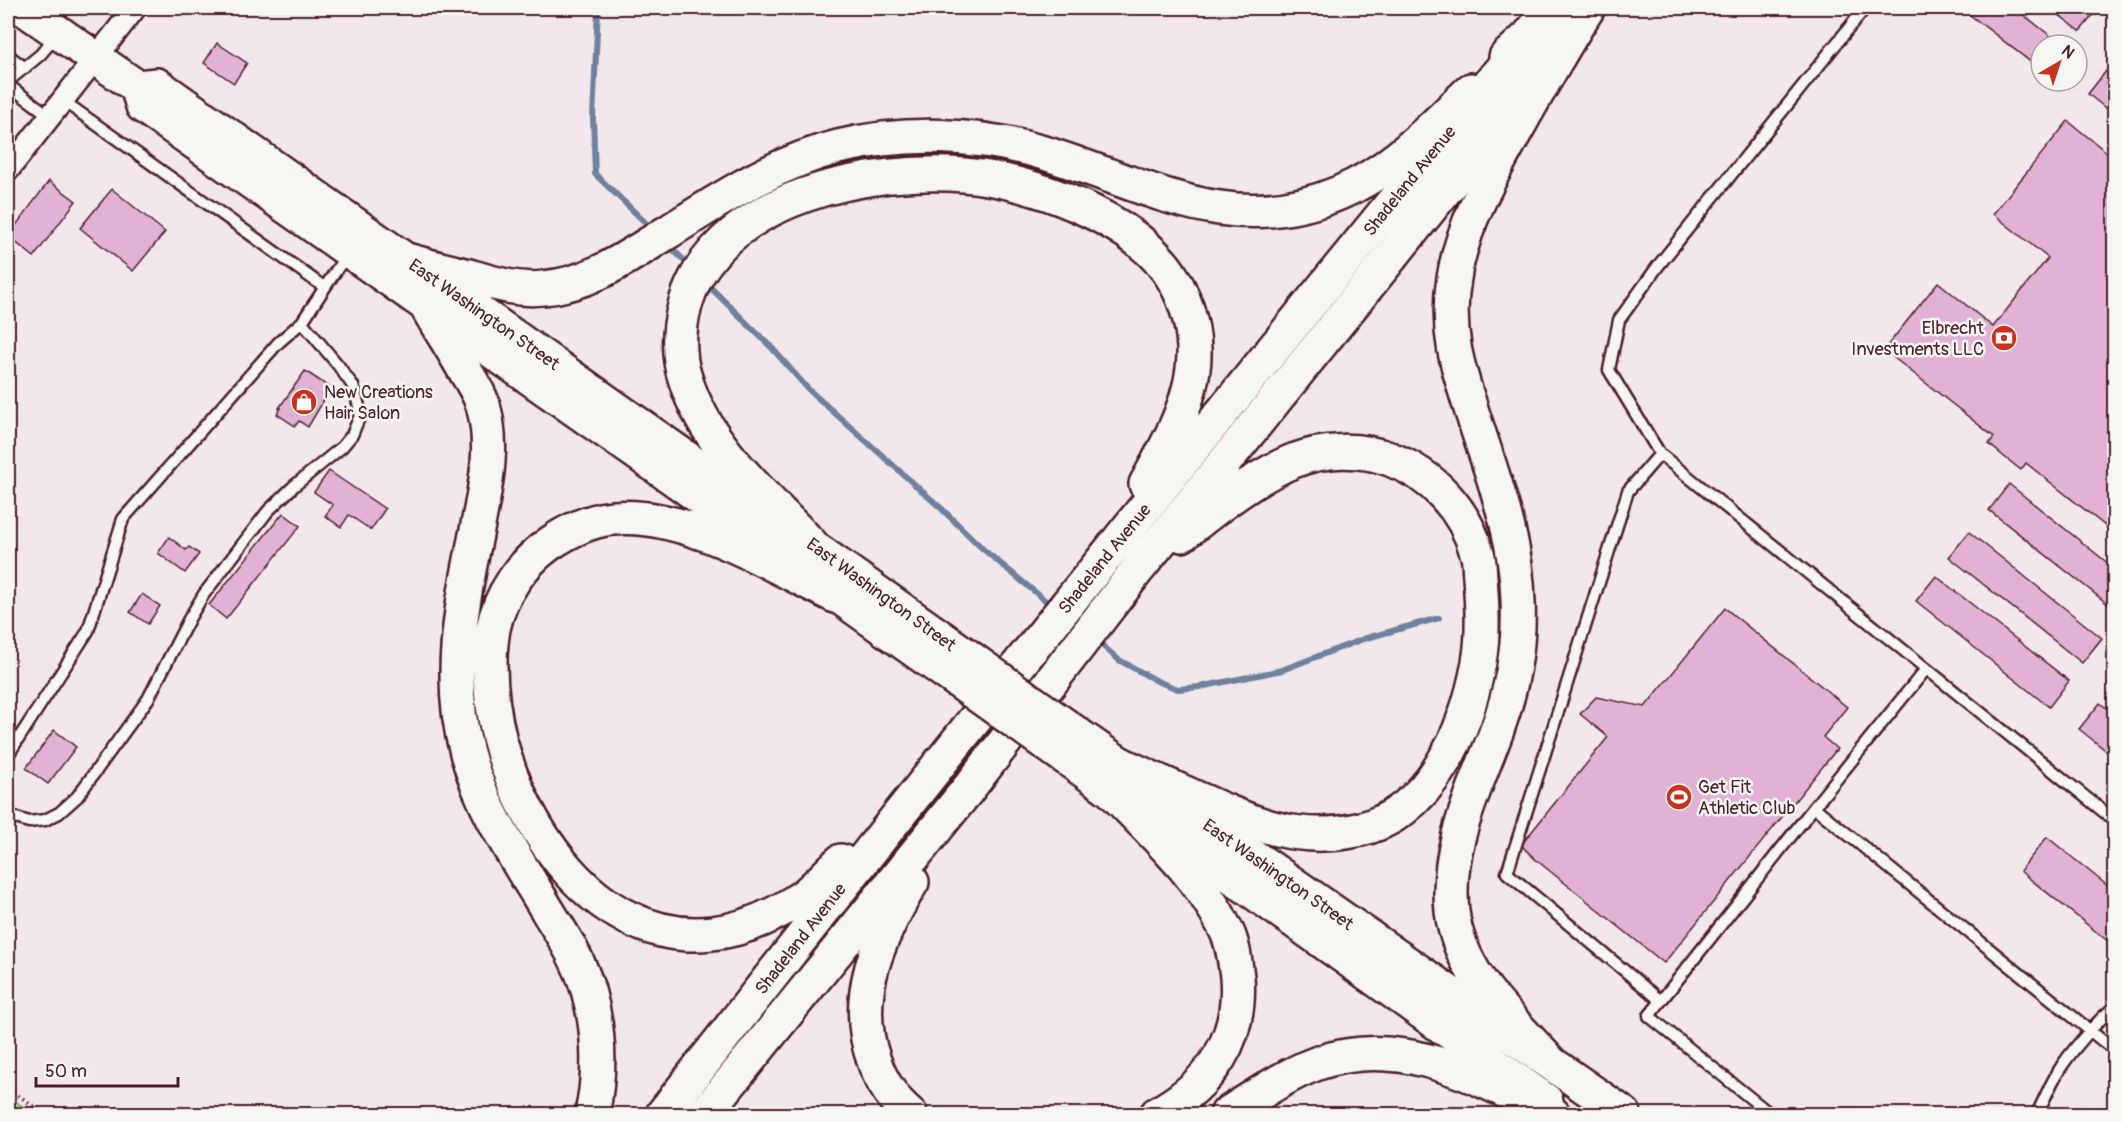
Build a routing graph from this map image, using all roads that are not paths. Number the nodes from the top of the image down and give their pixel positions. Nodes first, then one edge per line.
1 (23, 8) edge
2 (135, 8) edge
3 (1551, 8) edge
4 (1587, 8) edge
5 (1865, 8) edge
6 (59, 33) junction
7 (1570, 36) junction
8 (1528, 37) junction
9 (8, 55) edge
10 (95, 58) junction
11 (25, 68) junction
12 (8, 83) edge
13 (137, 87) junction
14 (56, 108) junction
15 (8, 170) edge
16 (349, 251) junction
17 (407, 260) junction
18 (324, 287) junction
19 (427, 307) junction
20 (302, 322) junction
21 (1660, 454) junction
22 (811, 544) junction
23 (1107, 557) junction
24 (1138, 569) junction
25 (836, 596) junction
26 (959, 666) junction
27 (1926, 669) junction
28 (8, 755) edge
29 (1113, 775) junction
30 (926, 782) junction
31 (969, 788) junction
32 (1815, 807) junction
33 (8, 811) edge
34 (2115, 820) edge
35 (1661, 1001) junction
36 (2115, 1008) edge
37 (2091, 1031) junction
38 (2115, 1050) edge
39 (1550, 1062) junction
40 (592, 1114) edge
41 (663, 1114) edge
42 (705, 1114) edge
43 (910, 1114) edge
44 (1157, 1114) edge
45 (1227, 1114) edge
46 (1553, 1114) edge
47 (1565, 1114) edge
48 (1624, 1114) edge
49 (1770, 1114) edge
50 (2037, 1114) edge

1 - 6 main road, East Washington Street
2 - 10 street
3 - 8 main road, Shadeland Avenue
4 - 7 main road, Shadeland Avenue
5 - 21 lane
6 - 10 main road, East Washington Street
6 - 11 lane
7 - 24 main road, Shadeland Avenue
7 - 39 main road
8 - 17 main road
8 - 23 main road, Shadeland Avenue
9 - 11 lane
10 - 13 main road, East Washington Street
10 - 14 street
11 - 12 lane
12 - 14 lane
13 - 16 main road, East Washington Street
13 - 17 main road, East Washington Street
14 - 15 street
14 - 18 lane
16 - 18 lane
16 - 19 main road, East Washington Street
17 - 22 main road, East Washington Street
18 - 20 lane
19 - 25 main road, East Washington Street
19 - 40 main road
20 - 28 lane
20 - 33 lane
21 - 27 lane
21 - 35 lane
22 - 23 main road
22 - 26 main road, East Washington Street
23 - 30 main road, Shadeland Avenue
24 - 29 main road
24 - 31 main road, Shadeland Avenue
25 - 26 main road, East Washington Street
25 - 30 main road
26 - 29 main road, East Washington Street, bridge
27 - 32 lane
27 - 34 lane
29 - 39 main road, East Washington Street
29 - 44 main road
29 - 47 main road, East Washington Street
30 - 41 main road, Shadeland Avenue
31 - 42 main road, Shadeland Avenue
31 - 43 main road
32 - 35 lane
32 - 37 lane
35 - 49 lane
36 - 37 lane
37 - 38 lane
37 - 50 lane
39 - 48 main road, East Washington Street
45 - 46 main road

